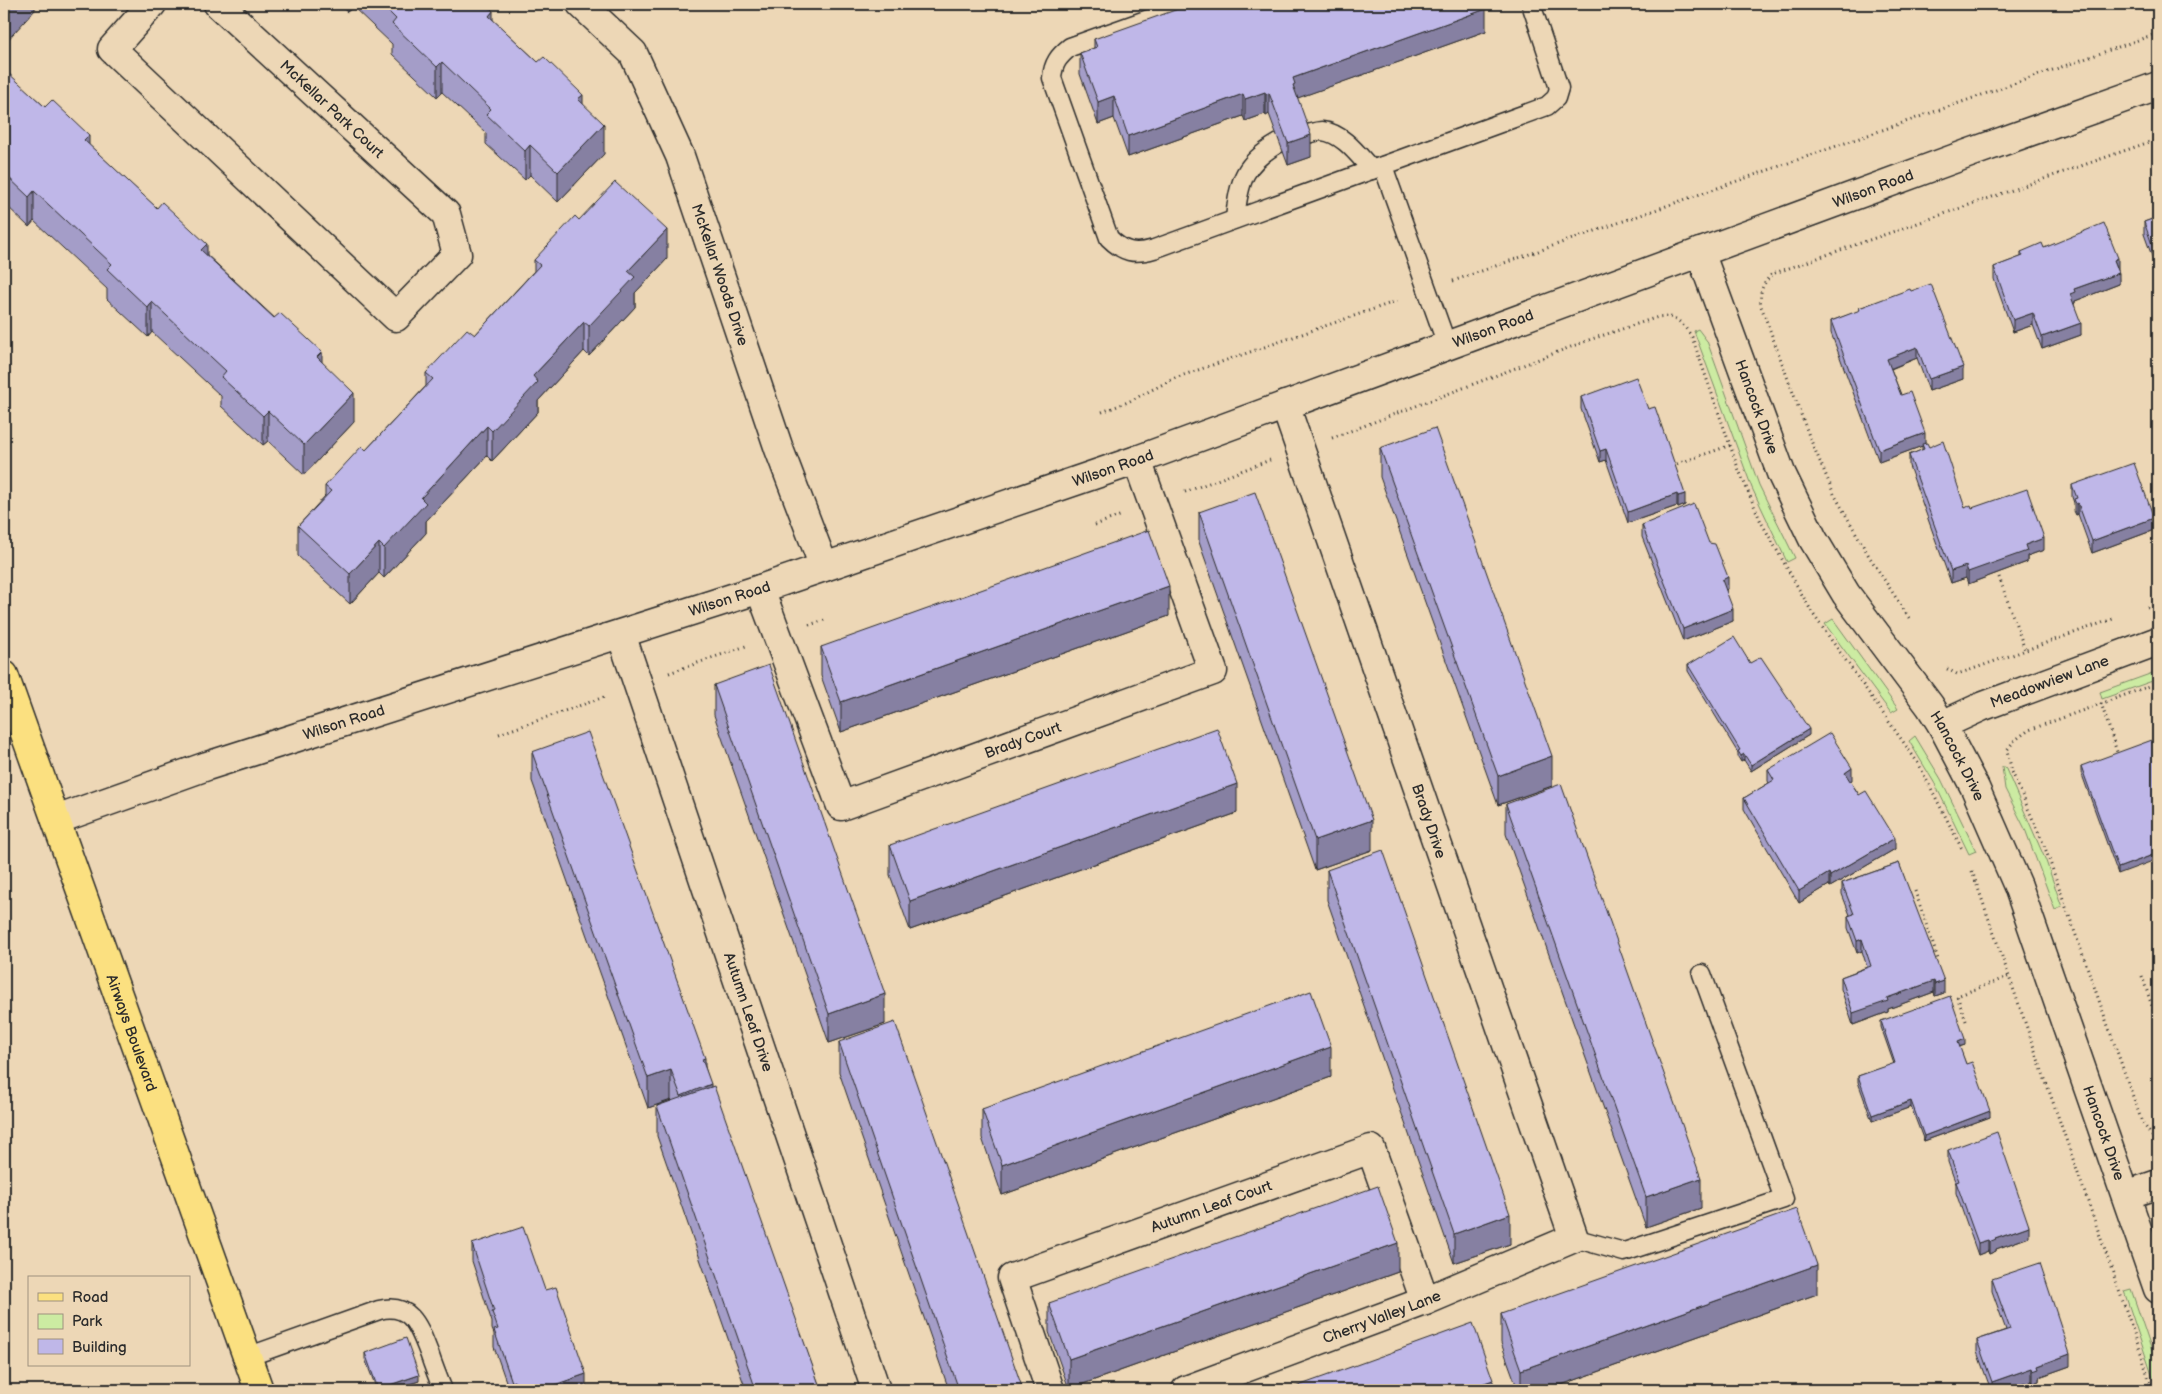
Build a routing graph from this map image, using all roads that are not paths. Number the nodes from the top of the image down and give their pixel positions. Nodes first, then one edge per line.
1 (152, 4) edge
2 (218, 4) edge
3 (581, 4) edge
4 (1190, 4) edge
5 (1531, 4) edge
6 (2158, 86) edge
7 (1303, 135) edge
8 (1279, 143) edge
9 (1377, 168) junction
10 (1235, 219) junction
11 (1700, 252) junction
12 (1447, 345) junction
13 (1285, 405) junction
14 (1137, 460) junction
15 (824, 567) junction
16 (760, 589) junction
17 (621, 634) junction
18 (2158, 641) edge
19 (4, 675) edge
20 (1942, 725) junction
21 (56, 820) junction
22 (1702, 974) dead end
23 (2158, 1184) edge
24 (2126, 1195) junction
25 (1574, 1238) junction
26 (2158, 1289) edge
27 (1425, 1301) junction
28 (247, 1357) junction
29 (259, 1390) edge
30 (443, 1390) edge
31 (876, 1390) edge
32 (1050, 1390) edge
33 (1186, 1390) edge

1 - 2 street, McKellar Park Court
3 - 15 street, McKellar Woods Drive
4 - 10 lane
5 - 9 lane
6 - 11 street, Wilson Road
7 - 9 lane
8 - 10 lane
9 - 10 lane
9 - 12 lane
11 - 12 street, Wilson Road
11 - 20 street, Hancock Drive
12 - 13 street, Wilson Road
13 - 14 street, Wilson Road
13 - 25 street, Brady Drive
14 - 15 street, Wilson Road
14 - 16 street, Brady Court
15 - 16 street, Wilson Road
16 - 17 street, Wilson Road
17 - 21 street, Wilson Road
17 - 31 street, Autumn Leaf Drive
18 - 20 street, Meadowview Lane
19 - 21 main road, Airways Boulevard
20 - 24 street, Hancock Drive
21 - 28 main road, Airways Boulevard
22 - 25 lane
23 - 24 street
24 - 26 street, Hancock Drive
25 - 27 street, Cherry Valley Lane
27 - 32 street, Autumn Leaf Court
27 - 33 street, Cherry Valley Lane
28 - 29 main road, Airways Boulevard
28 - 30 lane

